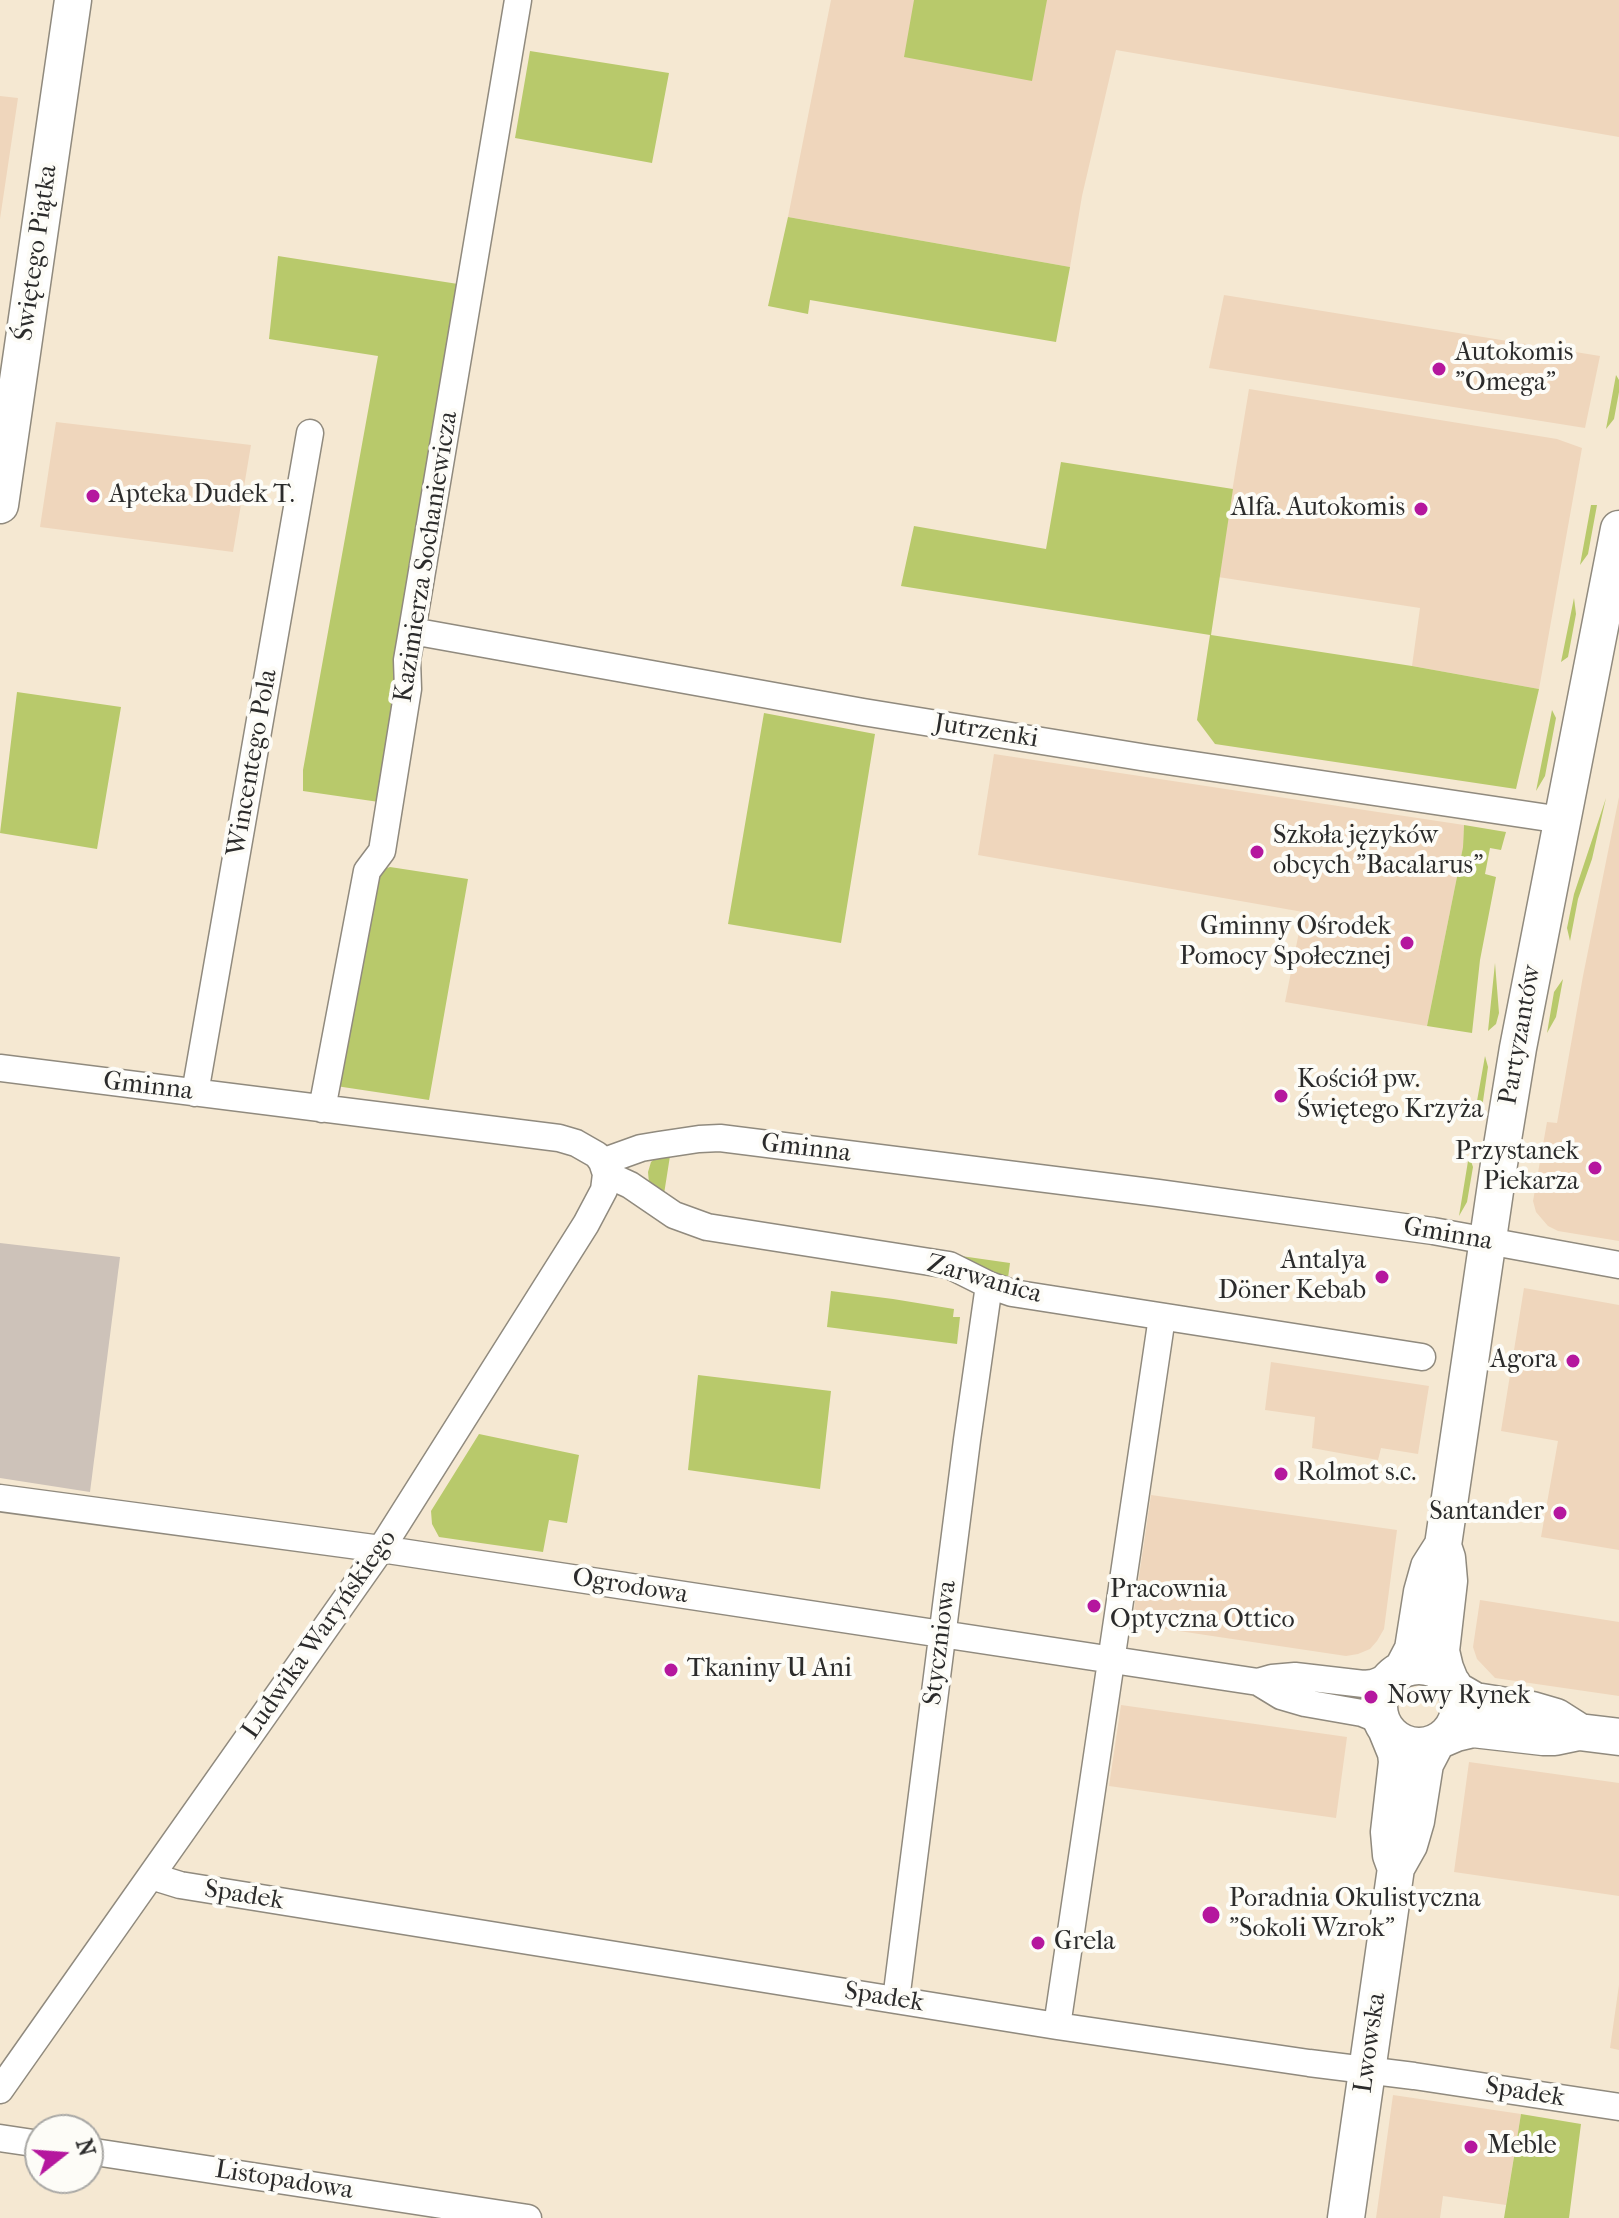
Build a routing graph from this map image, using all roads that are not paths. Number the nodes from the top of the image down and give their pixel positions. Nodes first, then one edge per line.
1 (73, 0) edge
2 (518, 0) edge
3 (8, 386) edge
4 (310, 433) dead end
5 (0, 505) edge
6 (1618, 542) edge
7 (412, 631) junction
8 (1562, 820) junction
9 (0, 1068) edge
10 (195, 1093) junction
11 (322, 1109) junction
12 (604, 1168) junction
13 (1488, 1241) junction
14 (1619, 1265) edge
15 (989, 1285) junction
16 (1162, 1317) junction
17 (1422, 1357) dead end
18 (0, 1498) edge
19 (1443, 1545) junction
20 (381, 1549) junction
21 (943, 1635) junction
22 (1111, 1659) junction
23 (1398, 1673) junction
24 (1258, 1682) junction
25 (1454, 1686) junction
26 (1385, 1728) junction
27 (1579, 1732) junction
28 (1619, 1737) edge
29 (1439, 1741) junction
30 (1396, 1868) junction
31 (151, 1876) junction
32 (896, 2000) junction
33 (1057, 2026) junction
34 (1367, 2070) junction
35 (0, 2090) edge
36 (1619, 2107) edge
37 (0, 2138) edge
38 (24, 2142) edge
39 (104, 2153) edge
40 (528, 2218) edge
41 (1346, 2218) edge

1 - 3 main road, Świętego Piątka
2 - 7 street, Kazimierza Sochaniewicza
3 - 5 main road, Świętego Piątka
4 - 10 street, Wincentego Pola
6 - 8 main road, Partyzantów
7 - 8 street, Jutrzenki
7 - 11 street, Kazimierza Sochaniewicza
8 - 13 main road, Partyzantów
9 - 10 street, Gminna
10 - 11 street, Gminna
11 - 12 street, Gminna
12 - 13 street, Gminna
12 - 15 street, Zarwanica
12 - 20 street, Ludwika Waryńskiego
13 - 14 street, Gminna
13 - 19 main road, Partyzantów
15 - 16 street, Zarwanica
15 - 21 street, Styczniowa
16 - 17 street, Zarwanica
16 - 22 street
18 - 20 street, Ogrodowa
19 - 23 main road, Partyzantów
19 - 25 main road, Partyzantów
20 - 21 street, Ogrodowa
20 - 31 street, Ludwika Waryńskiego
21 - 22 street, Ogrodowa
21 - 32 street, Styczniowa
22 - 24 street, Ogrodowa
22 - 33 street
23 - 24 street, Ogrodowa
23 - 25 main road
23 - 26 main road
24 - 26 street, Ogrodowa
25 - 27 main road
25 - 29 main road
26 - 29 main road
26 - 30 main road, Lwowska
27 - 28 main road
27 - 29 main road
29 - 30 main road, Lwowska
30 - 34 main road, Lwowska
31 - 32 street, Spadek
31 - 35 street, Ludwika Waryńskiego
32 - 33 street, Spadek
33 - 34 street, Spadek
34 - 36 street, Spadek
34 - 41 main road, Lwowska
37 - 38 street
39 - 40 street, Listopadowa

